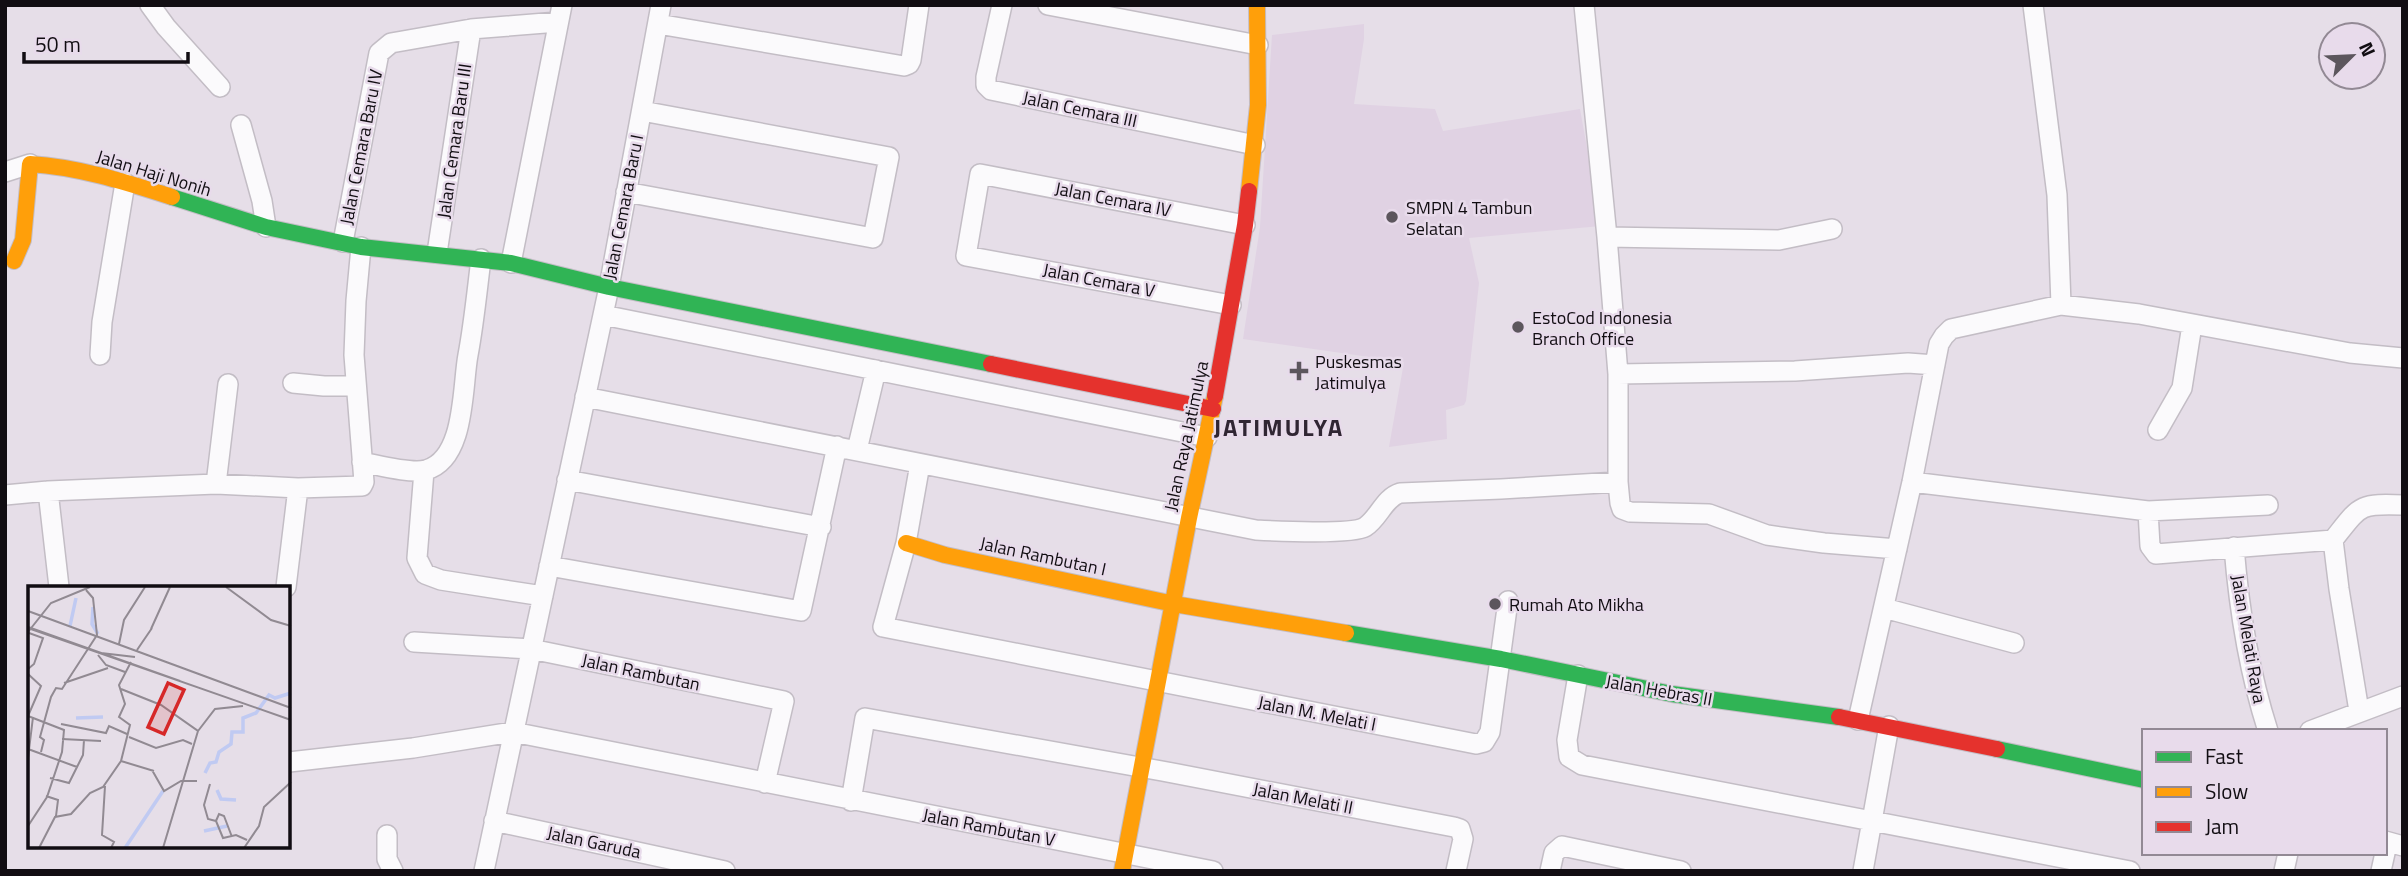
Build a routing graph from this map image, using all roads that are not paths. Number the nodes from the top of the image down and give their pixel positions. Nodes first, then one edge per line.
1 (150, 5) edge
2 (919, 5) edge
3 (1002, 5) edge
4 (1048, 5) edge
5 (1257, 5) edge
6 (1584, 5) edge
7 (2033, 5) edge
8 (560, 13) edge
9 (659, 15) edge
10 (471, 29) junction
11 (1258, 45) junction
12 (220, 87) dead end
13 (642, 111) junction
14 (241, 125) dead end
15 (1255, 145) junction
16 (30, 164) junction
17 (5, 172) edge
18 (125, 183) junction
19 (626, 192) junction
20 (1245, 225) junction
21 (266, 227) junction
22 (1832, 229) dead end
23 (1607, 237) junction
24 (352, 244) junction
25 (437, 253) junction
26 (966, 256) joint
27 (481, 259) junction
28 (14, 261) dead end
29 (511, 263) junction
30 (609, 287) junction
31 (1231, 305) junction
32 (2061, 305) junction
33 (603, 315) junction
34 (2192, 325) junction
35 (100, 355) dead end
36 (2403, 358) edge
37 (1935, 365) junction
38 (876, 370) junction
39 (1618, 374) junction
40 (293, 383) dead end
41 (229, 384) dead end
42 (355, 386) junction
43 (585, 397) junction
44 (1213, 409) junction
45 (2158, 430) dead end
46 (1207, 437) junction
47 (837, 446) junction
48 (858, 450) junction
49 (362, 462) junction
50 (920, 464) junction
51 (424, 471) junction
52 (568, 480) junction
53 (1618, 482) junction
54 (1912, 482) junction
55 (216, 484) junction
56 (298, 488) junction
57 (48, 491) junction
58 (5, 495) edge
59 (2268, 505) dead end
60 (2403, 505) edge
61 (2148, 511) junction
62 (1189, 518) junction
63 (821, 527) junction
64 (2333, 540) junction
65 (906, 543) junction
66 (2234, 547) junction
67 (1897, 550) junction
68 (549, 566) junction
69 (60, 586) edge
70 (286, 586) edge
71 (543, 596) junction
72 (1508, 601) dead end
73 (1174, 604) junction
74 (1884, 608) junction
75 (414, 642) dead end
76 (2014, 643) dead end
77 (531, 649) junction
78 (1501, 659) junction
79 (1578, 675) junction
80 (1159, 682) junction
81 (2403, 696) edge
82 (2360, 711) junction
83 (1858, 720) junction
84 (1889, 726) junction
85 (2267, 729) edge
86 (2315, 729) edge
87 (513, 732) junction
88 (290, 762) edge
89 (1142, 767) junction
90 (2142, 780) edge
91 (765, 783) junction
92 (851, 801) junction
93 (1872, 819) junction
94 (499, 822) junction
95 (387, 835) dead end
96 (1124, 862) edge
97 (393, 871) edge
98 (484, 871) edge
99 (725, 871) edge
100 (1213, 871) edge
101 (1456, 871) edge
102 (1550, 871) edge
103 (1681, 871) edge
104 (1863, 871) edge
105 (2130, 871) edge

1 - 12 street
2 - 9 street
3 - 15 street, Jalan Cemara III
4 - 11 street
5 - 11 street, Jalan Raya Jatimulya
6 - 23 street
7 - 32 street
8 - 10 street
8 - 29 street
9 - 13 street, Jalan Cemara Baru I
10 - 24 street, Jalan Cemara Baru IV
10 - 25 street, Jalan Cemara Baru III
11 - 15 street, Jalan Raya Jatimulya
13 - 19 street, Jalan Cemara Baru I
13 - 19 street
14 - 21 street
15 - 20 street, Jalan Raya Jatimulya
16 - 17 street
16 - 18 street, Jalan Haji Nonih
16 - 28 street
18 - 21 street, Jalan Haji Nonih
18 - 35 street
19 - 30 street, Jalan Cemara Baru I
20 - 26 street, Jalan Cemara IV
20 - 31 street, Jalan Raya Jatimulya
21 - 24 street, Jalan Haji Nonih
22 - 23 street
23 - 39 street
24 - 25 street, Jalan Cemara Baru I
24 - 42 street, Jalan Cemara Baru IV
25 - 27 street, Jalan Cemara Baru I
26 - 31 street, Jalan Cemara V
27 - 29 street, Jalan Cemara Baru I
27 - 51 street
29 - 30 street, Jalan Cemara Baru I
30 - 33 street
30 - 44 street
31 - 44 street, Jalan Raya Jatimulya
32 - 34 street
32 - 37 street
33 - 38 street
33 - 43 street
34 - 36 street
34 - 45 street
37 - 39 street
37 - 54 street
38 - 46 street
38 - 48 street
39 - 53 street
40 - 42 street
41 - 55 street
42 - 49 street, Jalan Cemara Baru IV
43 - 47 street
43 - 52 street
44 - 46 street, Jalan Raya Jatimulya
46 - 62 street, Jalan Raya Jatimulya
47 - 48 street
47 - 63 street
48 - 50 street
49 - 51 street
49 - 56 street
50 - 62 street
50 - 65 street
51 - 71 street
52 - 63 street
52 - 68 street
53 - 62 street
53 - 67 street
54 - 61 street
54 - 67 street
55 - 56 street
55 - 57 street
56 - 70 street
57 - 58 street
57 - 69 street
59 - 61 street
60 - 64 street
61 - 66 street
62 - 73 street, Jalan Raya Jatimulya
63 - 68 street
64 - 66 street
64 - 82 street
65 - 73 street, Jalan Rambutan I
65 - 80 street, Jalan M. Melati I
66 - 85 street, Jalan Melati Raya
67 - 74 street
68 - 71 street
71 - 77 street
72 - 78 street
73 - 78 street, Jalan Hebras II
73 - 80 street, Jalan Raya Jatimulya
74 - 76 street
74 - 83 street
75 - 77 street, Jalan Rambutan
77 - 87 street
77 - 91 street, Jalan Rambutan
78 - 79 street, Jalan Hebras II
78 - 80 street, Jalan M. Melati I
79 - 83 street, Jalan Hebras II
79 - 93 street
80 - 89 street, Jalan Raya Jatimulya
81 - 82 street
82 - 86 street
83 - 84 street, Jalan Hebras II
84 - 90 street, Jalan Hebras II
84 - 93 street
87 - 88 street
87 - 91 street, Jalan Rambutan V
87 - 94 street
89 - 92 street, Jalan Melati II
89 - 96 street, Jalan Raya Jatimulya
89 - 101 street, Jalan Melati II
91 - 92 street, Jalan Rambutan V
92 - 96 street, Jalan Rambutan V
93 - 104 street
93 - 105 street
94 - 98 street
94 - 99 street, Jalan Garuda
95 - 97 street
96 - 100 street, Jalan Rambutan V
102 - 103 street

